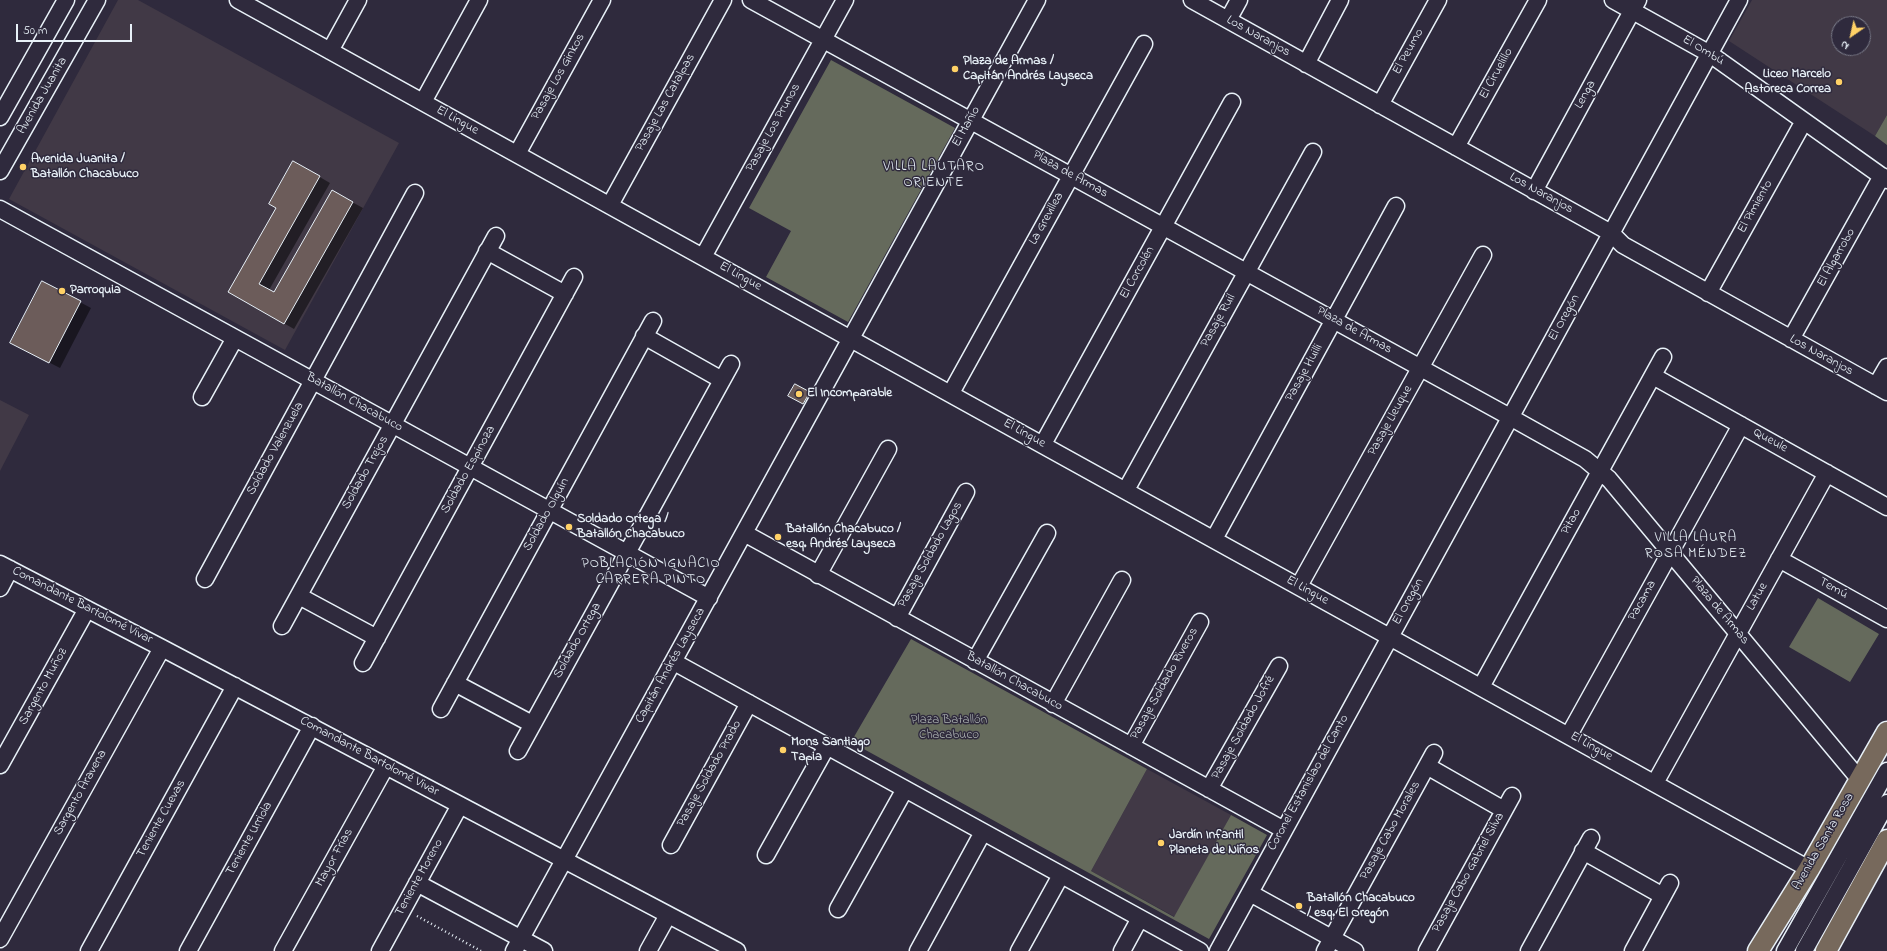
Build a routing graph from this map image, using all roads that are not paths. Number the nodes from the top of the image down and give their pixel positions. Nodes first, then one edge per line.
1 (66, 0) edge
2 (97, 0) edge
3 (238, 0) edge
4 (358, 0) edge
5 (480, 0) edge
6 (602, 0) edge
7 (723, 0) edge
8 (751, 0) edge
9 (845, 0) edge
10 (1037, 0) edge
11 (1192, 0) edge
12 (1239, 0) edge
13 (1340, 0) edge
14 (1438, 0) edge
15 (1538, 0) edge
16 (1613, 0) edge
17 (1739, 0) edge
18 (1635, 5) edge
19 (1228, 20) junction
20 (823, 39) junction
21 (1144, 44) dead end
22 (330, 51) junction
23 (1710, 54) junction
24 (1306, 64) junction
25 (423, 102) junction
26 (1232, 102) dead end
27 (1380, 105) junction
28 (0, 117) edge
29 (971, 121) junction
30 (1804, 121) junction
31 (1456, 147) junction
32 (1312, 152) dead end
33 (517, 154) junction
34 (0, 171) edge
35 (1071, 176) junction
36 (1884, 178) edge
37 (1534, 191) junction
38 (415, 193) dead end
39 (610, 205) junction
40 (1396, 206) dead end
41 (0, 209) edge
42 (1164, 226) junction
43 (1611, 233) junction
44 (496, 236) dead end
45 (487, 251) junction
46 (1483, 255) dead end
47 (703, 257) junction
48 (1246, 272) junction
49 (574, 277) dead end
50 (1708, 293) junction
51 (565, 294) junction
52 (1334, 320) junction
53 (653, 321) dead end
54 (644, 336) junction
55 (235, 338) junction
56 (851, 338) junction
57 (1792, 339) junction
58 (1663, 357) dead end
59 (731, 364) dead end
60 (1887, 366) edge
61 (1420, 368) junction
62 (1653, 376) junction
63 (722, 380) junction
64 (313, 381) junction
65 (1881, 389) edge
66 (951, 393) junction
67 (202, 397) dead end
68 (1510, 417) junction
69 (393, 424) junction
70 (1741, 425) junction
71 (1043, 444) junction
72 (888, 449) dead end
73 (470, 467) junction
74 (1601, 470) junction
75 (1827, 473) junction
76 (1126, 490) junction
77 (966, 492) dead end
78 (1887, 507) edge
79 (550, 510) junction
80 (1047, 533) dead end
81 (744, 534) junction
82 (1214, 539) junction
83 (627, 553) junction
84 (1670, 553) junction
85 (1779, 560) junction
86 (5, 567) edge
87 (818, 575) junction
88 (205, 579) dead end
89 (1122, 580) dead end
90 (1299, 586) junction
91 (0, 588) edge
92 (299, 596) junction
93 (709, 598) junction
94 (87, 609) junction
95 (897, 618) junction
96 (1887, 619) edge
97 (1200, 622) dead end
98 (282, 626) dead end
99 (1738, 633) junction
100 (1390, 636) junction
101 (377, 638) junction
102 (162, 648) junction
103 (976, 661) junction
104 (674, 662) junction
105 (363, 664) dead end
106 (1279, 666) dead end
107 (455, 683) junction
108 (235, 686) junction
109 (1481, 687) junction
110 (748, 703) junction
111 (1053, 704) junction
112 (441, 709) dead end
113 (532, 724) junction
114 (312, 726) junction
115 (1887, 732) edge
116 (1569, 735) junction
117 (827, 746) junction
118 (1131, 746) junction
119 (518, 750) dead end
120 (0, 765) edge
121 (386, 766) junction
122 (1887, 771) edge
123 (1860, 780) junction
124 (1655, 783) junction
125 (905, 789) junction
126 (1209, 789) junction
127 (1508, 803) joint
128 (1887, 803) edge
129 (460, 805) junction
130 (1284, 830) junction
131 (983, 832) junction
132 (1887, 840) edge
133 (671, 845) dead end
134 (766, 855) dead end
135 (564, 860) junction
136 (1809, 868) junction
137 (1061, 875) junction
138 (417, 883) junction
139 (1250, 893) junction
140 (838, 909) dead end
141 (668, 914) junction
142 (1140, 918) junction
143 (0, 939) edge
144 (518, 945) edge
145 (1328, 945) edge
146 (90, 951) edge
147 (188, 951) edge
148 (283, 951) edge
149 (380, 951) edge
150 (544, 951) edge
151 (648, 951) edge
152 (737, 951) edge
153 (918, 951) edge
154 (1019, 951) edge
155 (1122, 951) edge
156 (1200, 951) edge
157 (1218, 951) edge
158 (1355, 951) edge
159 (1427, 951) edge
160 (1529, 951) edge
161 (1633, 951) edge
162 (1758, 951) edge
163 (1785, 951) edge
164 (1804, 951) edge
165 (1826, 951) edge

1 - 28 street, Avenida Juanita
2 - 34 street, Avenida Juanita
3 - 22 street, El Lingue
4 - 22 street
5 - 25 street
6 - 33 street, Pasaje Los Ginkos
7 - 39 street, Pasaje Las Catalpas
8 - 20 street, Plaza de Armas
9 - 20 street, Pasaje Los Prunos
10 - 29 street, El Mañío
11 - 19 street, Los Naranjos
12 - 19 street
13 - 24 street
14 - 27 street, El Peumo
15 - 31 street, El Ciruelillo
16 - 18 street, El Ombú
17 - 23 street, El Oregón
18 - 23 street, El Ombú
18 - 37 street, Lenga
19 - 24 street, Los Naranjos
20 - 29 street, Plaza de Armas
20 - 47 street, Pasaje Los Prunos
21 - 35 street, La Grevillea
22 - 25 street, El Lingue
23 - 30 street, El Ombú
23 - 43 street, El Oregón
24 - 27 street, Los Naranjos
25 - 33 street, El Lingue
26 - 42 street, El Corcolén
27 - 31 street, Los Naranjos
29 - 35 street, Plaza de Armas
29 - 56 street, El Mañío
30 - 36 street, El Ombú
30 - 50 street, El Pimiento
31 - 37 street, Los Naranjos
32 - 48 street, Pasaje Ruil
33 - 39 street, El Lingue
35 - 42 street, Plaza de Armas
35 - 66 street, La Grevillea
36 - 57 street, El Algarrobo
37 - 43 street, Los Naranjos
38 - 64 street, Soldado Valenzuela
39 - 47 street, El Lingue
40 - 52 street, Pasaje Huilli
41 - 55 street, Batallón Chacabuco
42 - 48 street, Plaza de Armas
42 - 71 street, El Corcolén
43 - 50 street, Los Naranjos
43 - 68 street, El Oregón
44 - 45 street, Soldado Trejos
45 - 51 street
45 - 69 street, Soldado Trejos
46 - 61 street, Pasaje Lleuque
47 - 56 street, El Lingue
48 - 52 street, Plaza de Armas
48 - 76 street, Pasaje Ruil
49 - 51 street, Soldado Espinoza
50 - 57 street, Los Naranjos
51 - 73 street, Soldado Espinoza
52 - 61 street, Plaza de Armas
52 - 82 street, Pasaje Huilli
53 - 54 street, Soldado Olguín
54 - 63 street
54 - 79 street, Soldado Olguín
55 - 64 street, Batallón Chacabuco
55 - 67 street
56 - 66 street, El Lingue
56 - 81 street, Capitán Andrés Layseca
57 - 65 street, Los Naranjos
58 - 62 street, Pitao
59 - 63 street, Soldado Ortega
60 - 65 street
61 - 68 street, Plaza de Armas
61 - 90 street, Pasaje Lleuque
62 - 70 street, Queule
62 - 74 street, Pitao
63 - 83 street, Soldado Ortega
64 - 69 street, Batallón Chacabuco
64 - 88 street, Soldado Valenzuela
66 - 71 street, El Lingue
68 - 74 street, Plaza de Armas
68 - 100 street, El Oregón
69 - 73 street, Batallón Chacabuco
69 - 92 street, Soldado Trejos
70 - 75 street, Queule
70 - 84 street, Pacama
71 - 76 street, El Lingue
72 - 87 street
73 - 79 street, Batallón Chacabuco
73 - 101 street, Soldado Espinoza
74 - 84 street, Plaza de Armas
74 - 109 street, Pitao
75 - 78 street, Queule
75 - 85 street, Latue
76 - 82 street, El Lingue
77 - 95 street, Pasaje Soldado Lagos
79 - 83 street, Batallón Chacabuco
79 - 107 street, Soldado Olguín
80 - 103 street
81 - 87 street, Batallón Chacabuco
81 - 93 street, Capitán Andrés Layseca
82 - 90 street, El Lingue
83 - 93 street, Batallón Chacabuco
83 - 113 street, Soldado Ortega
84 - 99 street, Plaza de Armas
84 - 116 street, Pacama
85 - 96 street, Temú
85 - 99 street, Latue
86 - 91 street
86 - 94 street, Comandante Bartolomé Vivar
87 - 95 street, Batallón Chacabuco
89 - 111 street
90 - 100 street, El Lingue
92 - 98 street, Soldado Trejos
92 - 101 street
93 - 104 street, Capitán Andrés Layseca
94 - 102 street, Comandante Bartolomé Vivar
94 - 120 street, Sargento Muñoz
95 - 103 street, Batallón Chacabuco
97 - 118 street, Pasaje Soldado Riveros
99 - 123 street, Plaza de Armas
99 - 124 street, Latue
100 - 109 street, El Lingue
100 - 130 street, Coronel Estanislao del Canto
101 - 105 street, Soldado Espinoza
102 - 108 street, Comandante Bartolomé Vivar
102 - 143 street, Sargento Aravena
103 - 111 street, Batallón Chacabuco
104 - 110 street
104 - 135 street, Capitán Andrés Layseca
106 - 126 street, Pasaje Soldado Jofré
107 - 112 street, Soldado Olguín
107 - 113 street
108 - 114 street, Comandante Bartolomé Vivar
108 - 146 street, Teniente Cuevas
109 - 116 street, El Lingue
110 - 117 street
110 - 133 street, Pasaje Soldado Prado
111 - 118 street, Batallón Chacabuco
113 - 119 street, Soldado Ortega
114 - 121 street, Comandante Bartolomé Vivar
114 - 147 street, Teniente Urriola
115 - 123 main road, Avenida Santa Rosa
116 - 124 street, El Lingue
117 - 125 street
117 - 134 street
118 - 126 street, Batallón Chacabuco
121 - 129 street, Comandante Bartolomé Vivar
121 - 148 street, Mayor Frías
122 - 163 street
123 - 136 main road, Avenida Santa Rosa
124 - 136 street, El Lingue
125 - 131 street
125 - 140 street
126 - 130 street, Batallón Chacabuco
127 - 145 street, Pasaje Cabo Morales
127 - 159 street, Pasaje Cabo Gabriel Silva
128 - 164 street
129 - 135 street, Comandante Bartolomé Vivar
129 - 138 street, Teniente Moreno
130 - 139 street, Coronel Estanislao del Canto
131 - 137 street
131 - 153 street
132 - 165 main road
135 - 141 street, Comandante Bartolomé Vivar
135 - 144 street, Capitán Andrés Layseca
136 - 162 main road, Avenida Santa Rosa
137 - 142 street
137 - 154 street
138 - 144 street
138 - 149 street, Teniente Moreno
139 - 145 street
139 - 157 street, Coronel Estanislao del Canto
141 - 151 street
141 - 152 street, Comandante Bartolomé Vivar
142 - 155 street
142 - 156 street
144 - 150 street
145 - 158 street
160 - 161 street

